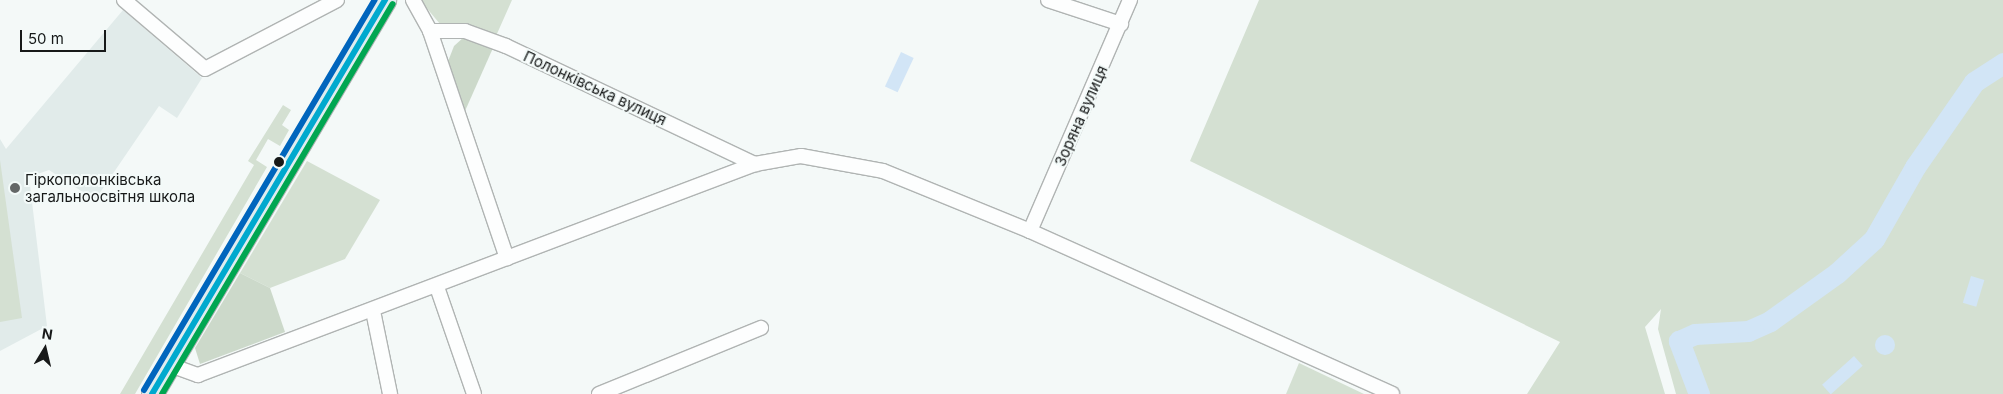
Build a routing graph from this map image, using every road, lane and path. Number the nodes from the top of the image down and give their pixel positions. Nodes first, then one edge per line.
1 (124, 0) edge
2 (338, 0) edge
3 (385, 0) edge
4 (413, 0) edge
5 (1048, 0) edge
6 (1130, 0) edge
7 (1121, 24) junction
8 (430, 30) junction
9 (755, 164) junction
10 (1030, 231) junction
11 (507, 258) junction
12 (437, 287) junction
13 (373, 311) junction
14 (761, 328) dead end
15 (170, 364) junction
16 (152, 394) edge
17 (390, 394) edge
18 (474, 394) edge
19 (599, 394) edge
20 (1392, 394) edge

1 - 2 street
3 - 15 main road
4 - 8 street
5 - 7 street
6 - 7 street, Зоряна вулиця
7 - 10 street, Зоряна вулиця
8 - 9 street, Полонківська вулиця
8 - 11 street
9 - 10 street
9 - 11 street
10 - 20 street
11 - 12 street
12 - 13 street
12 - 18 street
13 - 15 street
13 - 17 street
14 - 19 street
15 - 16 main road

